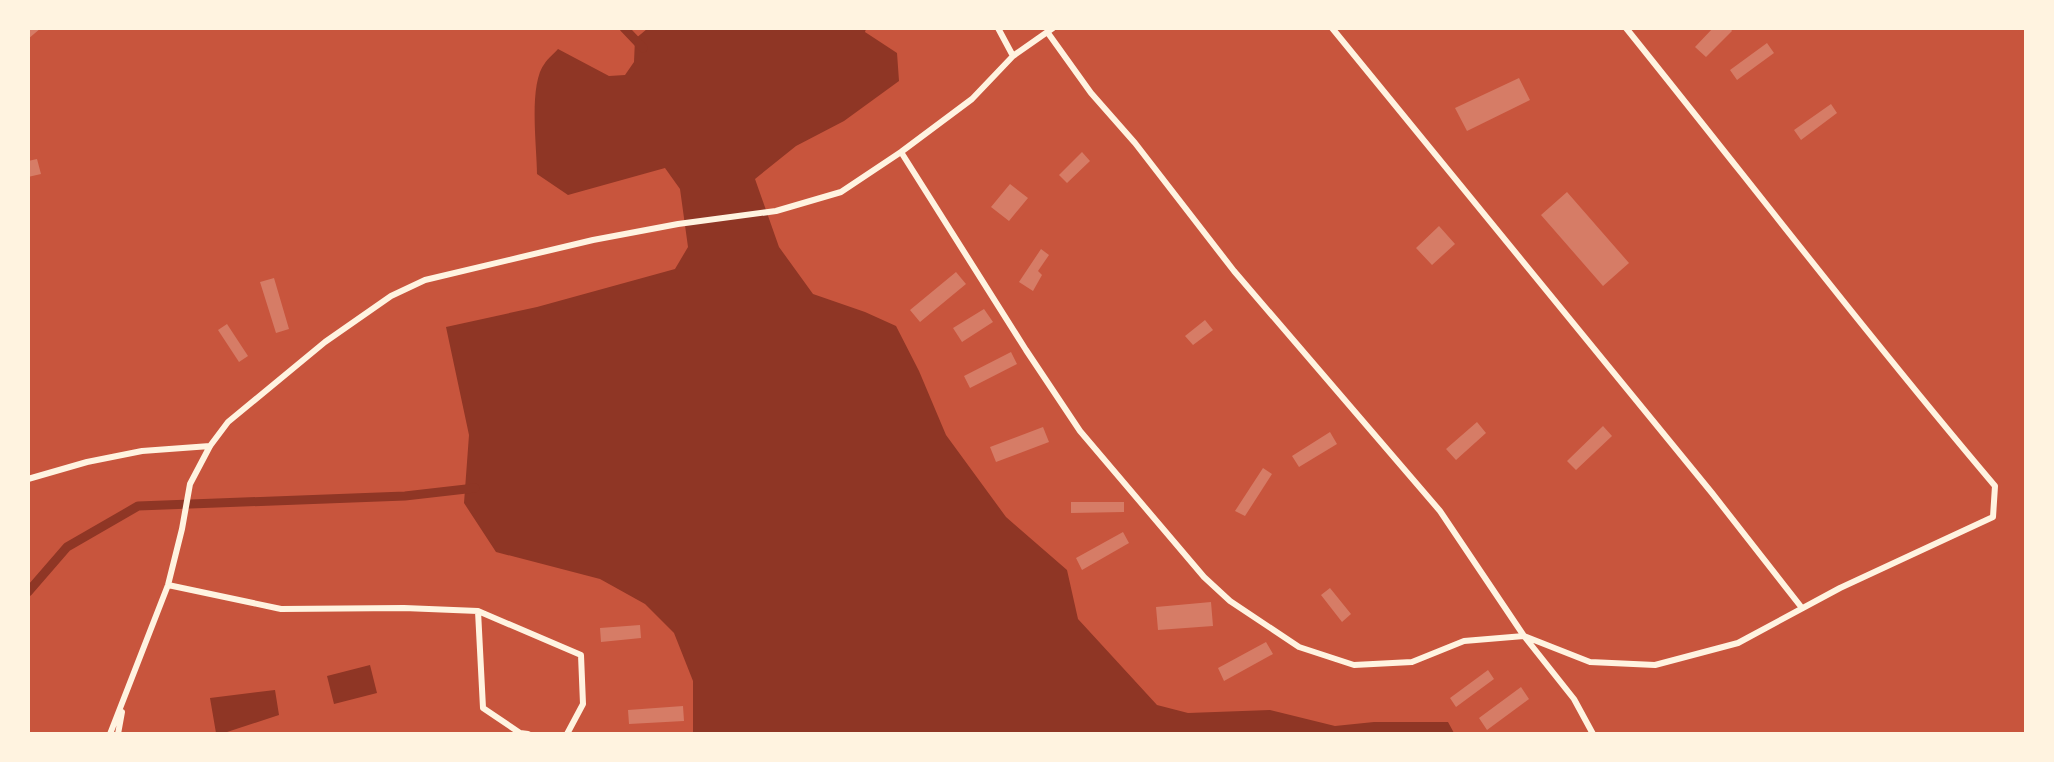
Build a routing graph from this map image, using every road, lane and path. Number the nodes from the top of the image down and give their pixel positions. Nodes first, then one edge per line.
1 (998, 28) edge
2 (1332, 28) edge
3 (1626, 28) edge
4 (1051, 31) edge
5 (1013, 56) junction
6 (902, 152) junction
7 (210, 446) junction
8 (28, 479) edge
9 (168, 585) junction
10 (1802, 608) junction
11 (478, 611) junction
12 (1524, 636) junction
13 (125, 696) junction
14 (110, 734) edge
15 (118, 734) edge
16 (528, 734) edge
17 (567, 734) edge
18 (1593, 734) edge

1 - 5 street
2 - 10 street
3 - 10 street
4 - 5 street
4 - 12 street
5 - 6 street
6 - 7 street
6 - 12 street
7 - 8 street
7 - 9 street
9 - 11 street
9 - 13 street
10 - 12 street
11 - 16 street
11 - 17 street
12 - 18 street
13 - 14 street
13 - 15 street

